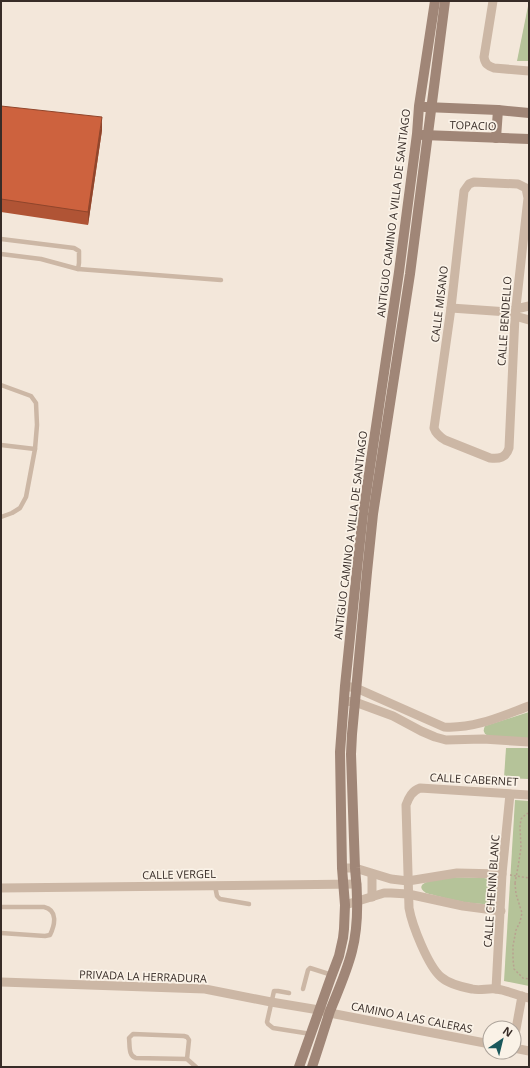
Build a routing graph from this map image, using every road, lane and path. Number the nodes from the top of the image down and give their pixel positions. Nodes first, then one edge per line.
1 (435, 1) edge
2 (445, 1) edge
3 (493, 1) edge
4 (529, 71) edge
5 (419, 106) junction
6 (431, 107) junction
7 (498, 110) junction
8 (529, 113) edge
9 (417, 134) junction
10 (428, 136) junction
11 (496, 138) junction
12 (529, 139) edge
13 (468, 184) joint
14 (1, 239) edge
15 (1, 254) edge
16 (78, 269) junction
17 (221, 280) dead end
18 (529, 306) edge
19 (451, 308) junction
20 (513, 312) junction
21 (529, 320) edge
22 (1, 385) edge
23 (1, 445) edge
24 (35, 449) junction
25 (505, 456) joint
26 (1, 517) edge
27 (345, 686) junction
28 (356, 688) junction
29 (344, 701) junction
30 (355, 702) junction
31 (529, 706) edge
32 (480, 723) junction
33 (483, 739) junction
34 (529, 742) edge
35 (510, 794) junction
36 (529, 794) edge
37 (529, 813) edge
38 (342, 868) junction
39 (355, 868) junction
40 (372, 874) junction
41 (502, 874) junction
42 (384, 877) junction
43 (529, 878) edge
44 (408, 881) junction
45 (356, 884) junction
46 (343, 885) junction
47 (215, 886) junction
48 (1, 888) edge
49 (384, 893) junction
50 (408, 894) junction
51 (372, 897) junction
52 (357, 901) junction
53 (249, 904) dead end
54 (345, 905) junction
55 (1, 907) edge
56 (501, 911) junction
57 (1, 933) edge
58 (332, 975) junction
59 (529, 979) edge
60 (1, 982) edge
61 (303, 989) dead end
62 (496, 989) junction
63 (289, 993) dead end
64 (525, 997) edge
65 (271, 1002) junction
66 (319, 1010) junction
67 (330, 1013) junction
68 (519, 1020) edge
69 (310, 1034) junction
70 (482, 1042) edge
71 (187, 1059) junction
72 (196, 1067) edge
73 (299, 1067) edge
74 (312, 1067) edge

1 - 5 street, ANTIGUO CAMINO A VILLA DE SANTIAGO
2 - 6 street
3 - 4 street
5 - 6 street, TOPACIO
5 - 9 street, ANTIGUO CAMINO A VILLA DE SANTIAGO
6 - 7 street, TOPACIO
6 - 10 street
7 - 8 street, TOPACIO
7 - 11 street
9 - 10 street, TOPACIO
9 - 27 street, ANTIGUO CAMINO A VILLA DE SANTIAGO
10 - 11 street, TOPACIO
10 - 28 street
11 - 12 street, TOPACIO
13 - 19 street, CALLE MISANO
13 - 20 street, CALLE BENDELLO
14 - 16 lane
15 - 16 lane
16 - 17 lane
18 - 20 street
19 - 20 street
19 - 25 street, CALLE MISANO
20 - 21 street
20 - 25 street, CALLE BENDELLO
22 - 24 lane
23 - 24 lane
24 - 26 lane
27 - 28 street
27 - 29 street, ANTIGUO CAMINO A VILLA DE SANTIAGO
28 - 30 street
28 - 32 street
29 - 30 street
29 - 38 street, ANTIGUO CAMINO A VILLA DE SANTIAGO
30 - 33 street
30 - 39 street
31 - 32 street
32 - 33 street
33 - 34 street
35 - 36 street, CALLE CABERNET
35 - 41 street, CALLE CHENIN BLANC
35 - 44 street, CALLE CABERNET
37 - 59 path, bridge
38 - 39 street
38 - 46 street, ANTIGUO CAMINO A VILLA DE SANTIAGO
39 - 40 street
39 - 45 street
40 - 42 street
40 - 51 street
41 - 43 path
41 - 44 street
41 - 56 street, CALLE CHENIN BLANC
42 - 44 street
42 - 49 street
44 - 50 street
45 - 46 street, CALLE VERGEL
45 - 52 street
46 - 47 street, CALLE VERGEL
46 - 54 street, ANTIGUO CAMINO A VILLA DE SANTIAGO
47 - 48 street, CALLE VERGEL
47 - 53 lane
49 - 50 street
49 - 51 street
50 - 56 street
50 - 62 street
51 - 52 street
52 - 54 street
52 - 67 street
54 - 58 street, ANTIGUO CAMINO A VILLA DE SANTIAGO
55 - 57 lane
56 - 62 street, CALLE CHENIN BLANC
58 - 61 lane
58 - 66 street, ANTIGUO CAMINO A VILLA DE SANTIAGO
60 - 65 street, PRIVADA LA HERRADURA
62 - 64 street
63 - 65 lane
64 - 68 street
65 - 66 street, PRIVADA LA HERRADURA
65 - 69 lane
66 - 67 street, PRIVADA LA HERRADURA
66 - 69 street, ANTIGUO CAMINO A VILLA DE SANTIAGO
67 - 70 street, CAMINO A LAS CALERAS
67 - 74 street
69 - 73 street, ANTIGUO CAMINO A VILLA DE SANTIAGO
71 - 71 lane
71 - 72 lane

